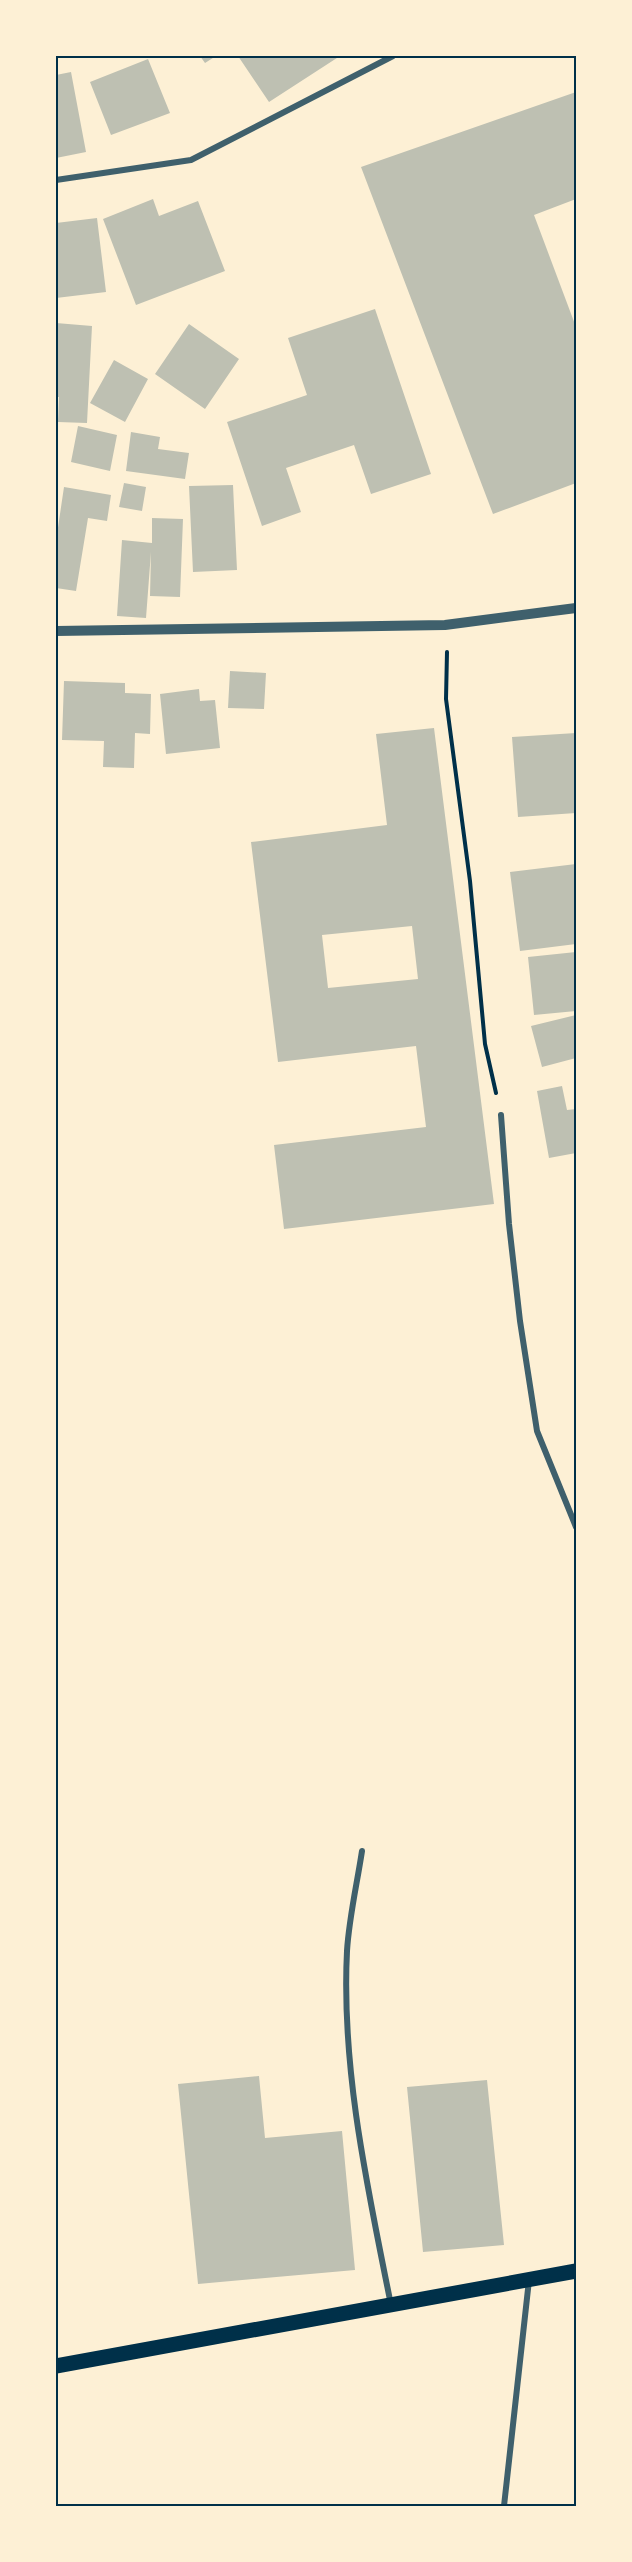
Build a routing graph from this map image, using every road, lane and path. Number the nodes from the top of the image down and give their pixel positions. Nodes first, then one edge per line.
1 (393, 56) edge
2 (56, 180) edge
3 (576, 608) edge
4 (445, 625) junction
5 (56, 631) edge
6 (501, 1115) joint
7 (576, 1527) edge
8 (362, 1851) dead end
9 (576, 2271) edge
10 (529, 2279) junction
11 (391, 2305) junction
12 (56, 2366) edge
13 (504, 2506) edge

1 - 2 street
3 - 4 street
4 - 5 street
4 - 6 path
6 - 7 street
8 - 11 street
9 - 10 main road
10 - 11 main road
10 - 13 street
11 - 12 main road

